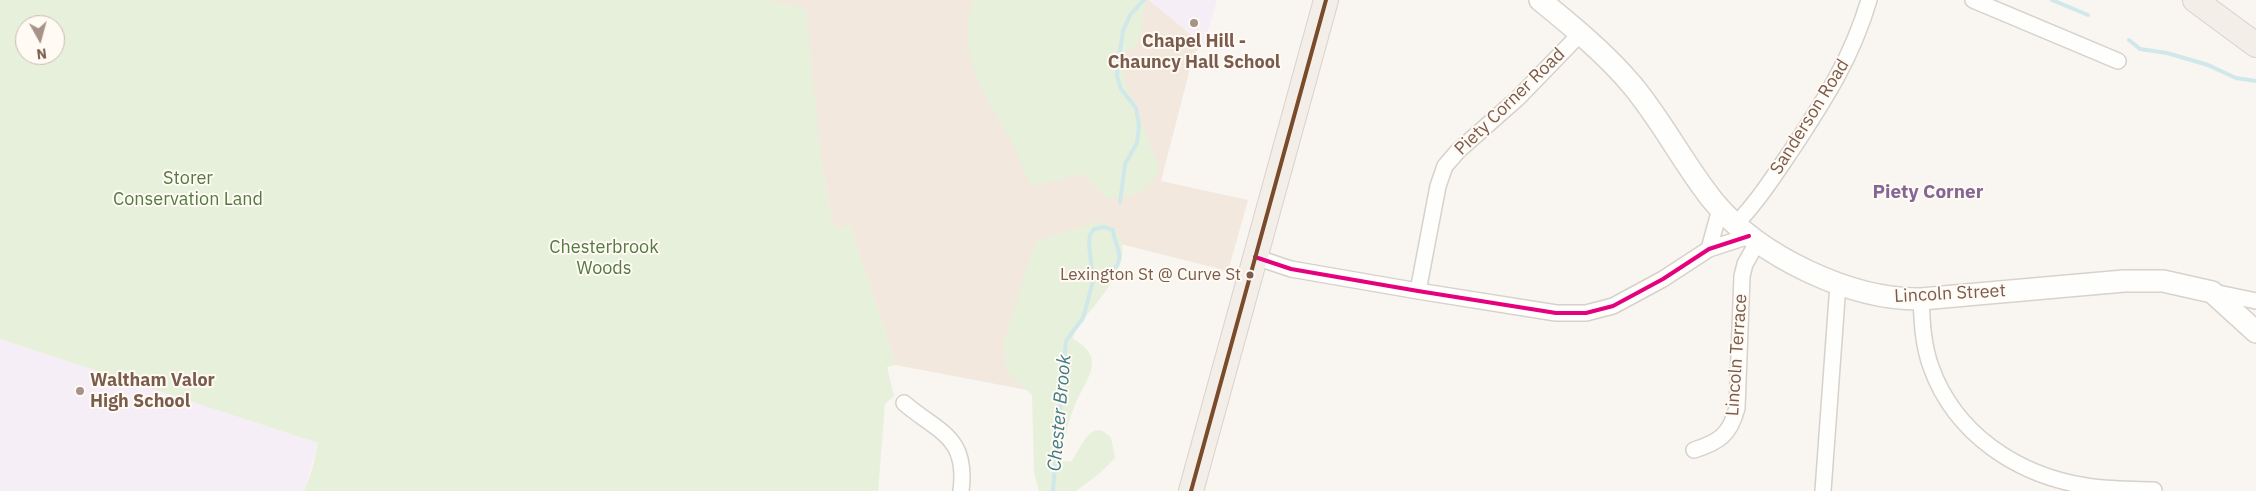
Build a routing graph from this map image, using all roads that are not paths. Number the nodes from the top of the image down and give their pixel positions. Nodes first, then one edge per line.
1 (1326, 0) edge
2 (1869, 0) edge
3 (1973, 0) edge
4 (2195, 0) edge
5 (1548, 2) edge
6 (1580, 34) junction
7 (2256, 45) edge
8 (2118, 62) dead end
9 (1720, 209) junction
10 (1747, 234) junction
11 (1709, 250) junction
12 (1255, 257) junction
13 (1838, 284) junction
14 (1418, 291) junction
15 (2212, 292) junction
16 (1921, 299) junction
17 (2256, 301) edge
18 (2256, 332) edge
19 (904, 403) dead end
20 (1694, 450) dead end
21 (2154, 490) edge
22 (961, 491) edge
23 (1191, 491) edge
24 (1823, 491) edge

1 - 12 main road
2 - 10 street, Sanderson Road
3 - 8 street
4 - 7 main road
5 - 6 street, Lincoln Street
6 - 9 street, Lincoln Street
6 - 14 street, Piety Corner Road
9 - 10 street, Lincoln Street
9 - 11 street
10 - 11 street
10 - 13 street, Lincoln Street
10 - 20 street, Lincoln Terrace
11 - 14 street
12 - 14 street
12 - 23 main road
13 - 16 street, Lincoln Street
13 - 24 street
15 - 16 street, Lincoln Street
15 - 17 street
15 - 18 street, Lincoln Street
16 - 21 street
19 - 22 street

